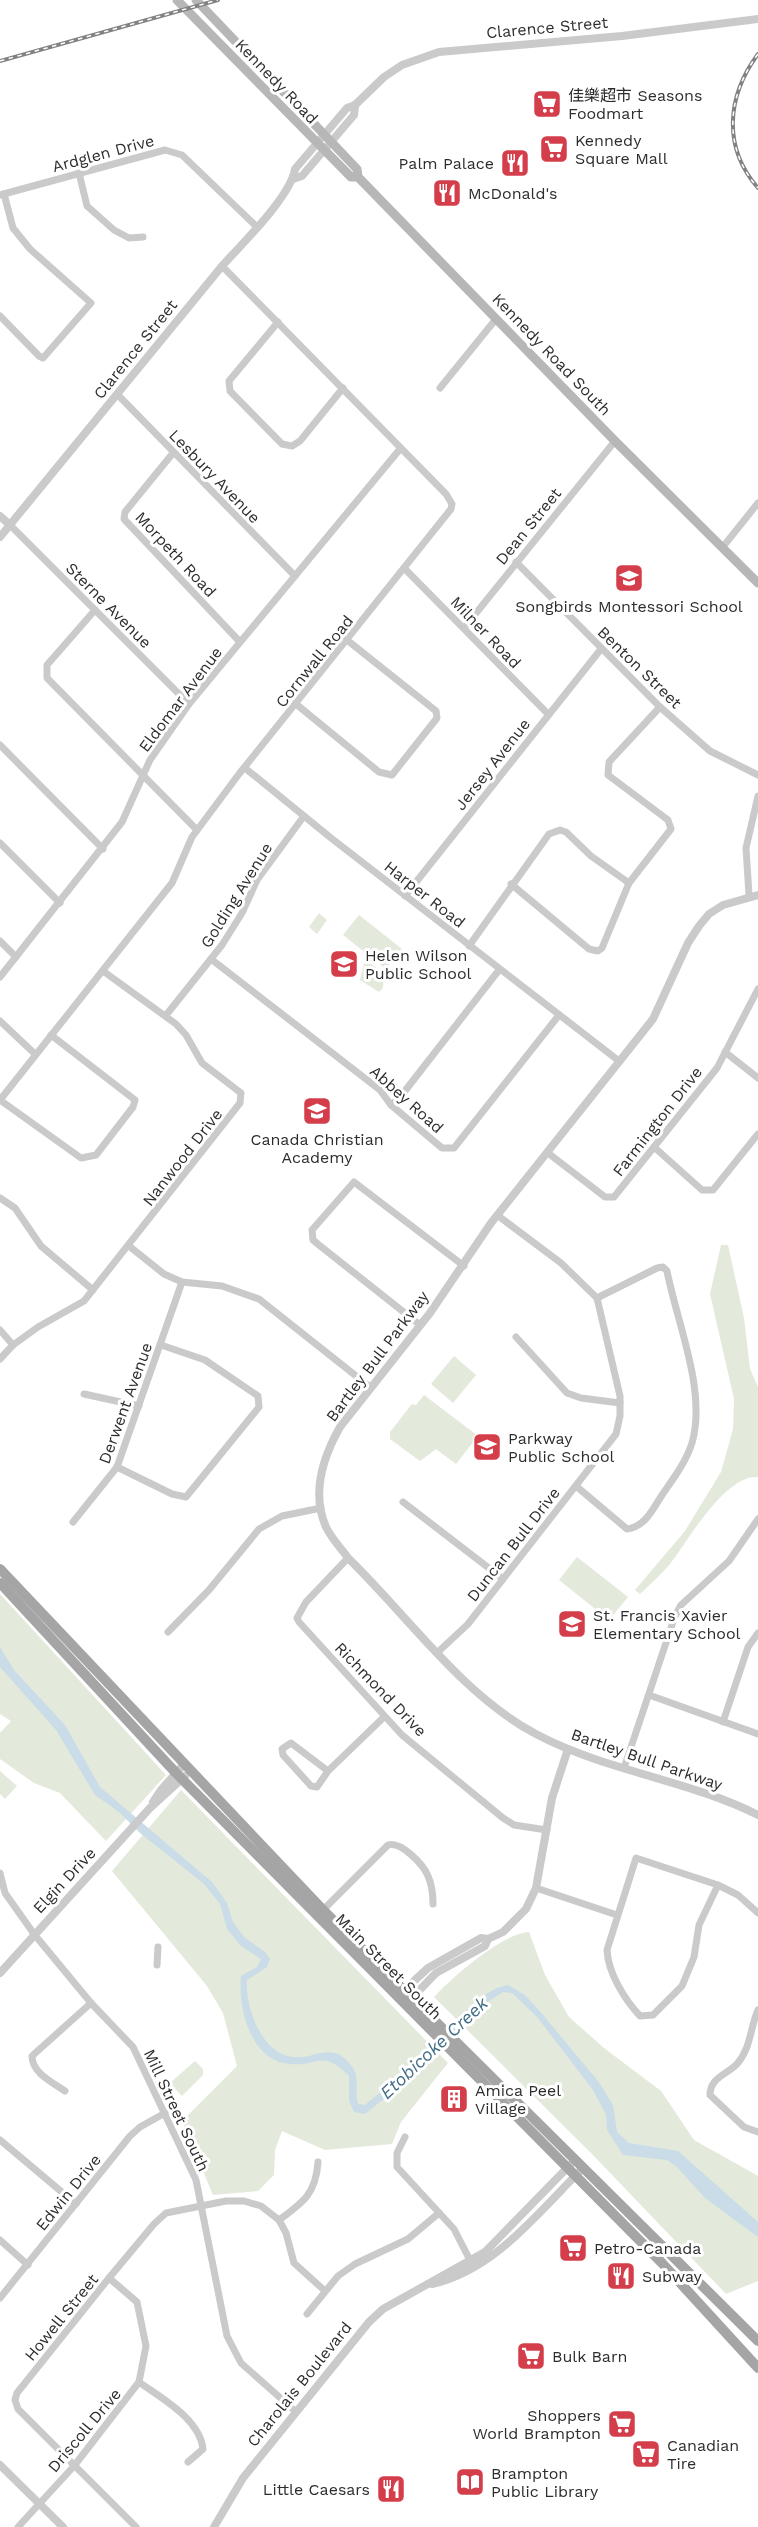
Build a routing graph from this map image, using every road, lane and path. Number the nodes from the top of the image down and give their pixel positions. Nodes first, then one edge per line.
1 (177, 0) edge
2 (196, 0) edge
3 (758, 19) edge
4 (328, 138) junction
5 (321, 147) junction
6 (79, 173) junction
7 (358, 177) junction
8 (2, 195) edge
9 (257, 227) junction
10 (143, 237) dead end
11 (222, 266) junction
12 (0, 316) edge
13 (496, 319) junction
14 (278, 322) junction
15 (343, 388) junction
16 (440, 388) dead end
17 (117, 394) junction
18 (615, 441) junction
19 (400, 448) junction
20 (173, 453) junction
21 (758, 503) edge
22 (0, 516) edge
23 (10, 525) junction
24 (0, 537) edge
25 (722, 548) junction
26 (516, 562) junction
27 (405, 569) junction
28 (295, 576) junction
29 (758, 583) edge
30 (94, 610) junction
31 (464, 628) junction
32 (347, 640) junction
33 (240, 642) junction
34 (601, 649) junction
35 (189, 704) junction
36 (296, 704) junction
37 (660, 707) junction
38 (548, 714) junction
39 (0, 745) edge
40 (245, 768) junction
41 (758, 775) edge
42 (142, 776) junction
43 (758, 796) edge
44 (304, 816) junction
45 (197, 830) junction
46 (0, 843) edge
47 (103, 849) junction
48 (629, 883) junction
49 (512, 885) junction
50 (754, 895) edge
51 (405, 897) junction
52 (60, 903) junction
53 (0, 941) edge
54 (469, 946) junction
55 (16, 957) junction
56 (211, 959) junction
57 (499, 970) junction
58 (103, 971) junction
59 (0, 976) edge
60 (758, 989) edge
61 (166, 1014) junction
62 (558, 1015) junction
63 (0, 1020) edge
64 (51, 1035) junction
65 (725, 1052) junction
66 (35, 1054) junction
67 (619, 1061) junction
68 (758, 1078) edge
69 (0, 1100) edge
70 (391, 1105) junction
71 (758, 1134) edge
72 (654, 1147) junction
73 (548, 1153) junction
74 (0, 1197) edge
75 (497, 1215) junction
76 (129, 1246) junction
77 (464, 1266) junction
78 (182, 1282) junction
79 (93, 1290) junction
80 (597, 1298) junction
81 (420, 1325) junction
82 (0, 1330) edge
83 (516, 1337) dead end
84 (13, 1345) junction
85 (161, 1345) junction
86 (0, 1359) edge
87 (370, 1387) junction
88 (84, 1394) dead end
89 (620, 1402) junction
90 (139, 1406) junction
91 (117, 1467) junction
92 (576, 1486) junction
93 (404, 1502) dead end
94 (321, 1508) junction
95 (758, 1519) edge
96 (74, 1522) dead end
97 (348, 1558) junction
98 (0, 1569) edge
99 (503, 1580) junction
100 (0, 1583) edge
101 (168, 1632) dead end
102 (758, 1633) edge
103 (438, 1652) junction
104 (649, 1695) junction
105 (384, 1717) junction
106 (723, 1722) junction
107 (758, 1734) edge
108 (568, 1749) junction
109 (188, 1766) junction
110 (624, 1768) junction
111 (328, 1771) junction
112 (179, 1776) junction
113 (758, 1815) edge
114 (547, 1830) junction
115 (0, 1873) edge
116 (718, 1885) junction
117 (536, 1888) junction
118 (433, 1904) dead end
119 (320, 1912) junction
120 (758, 1913) edge
121 (617, 1915) junction
122 (34, 1934) junction
123 (158, 1947) dead end
124 (157, 1965) dead end
125 (0, 1972) edge
126 (405, 1997) junction
127 (91, 2003) junction
128 (758, 2010) edge
129 (458, 2050) junction
130 (65, 2091) dead end
131 (165, 2113) junction
132 (758, 2132) edge
133 (405, 2137) dead end
134 (0, 2140) edge
135 (318, 2162) dead end
136 (580, 2163) junction
137 (571, 2172) junction
138 (76, 2204) junction
139 (201, 2206) junction
140 (439, 2213) junction
141 (279, 2220) junction
142 (0, 2240) edge
143 (471, 2263) junction
144 (28, 2265) junction
145 (109, 2278) junction
146 (324, 2290) junction
147 (0, 2298) edge
148 (307, 2314) dead end
149 (758, 2341) edge
150 (758, 2368) edge
151 (139, 2382) junction
152 (296, 2411) junction
153 (188, 2462) dead end
154 (0, 2465) edge
155 (74, 2466) junction
156 (39, 2502) junction
157 (18, 2527) edge
158 (63, 2527) edge
159 (136, 2527) edge
160 (214, 2527) edge

1 - 5 main road, Kennedy Road
2 - 4 main road, Kennedy Road
3 - 4 street, Clarence Street
4 - 5 street, Clarence Street
4 - 7 main road, Kennedy Road South
5 - 7 main road, Kennedy Road
5 - 9 street, Clarence Street
6 - 8 street, Ardglen Drive
6 - 9 street, Ardglen Drive
6 - 10 street
7 - 13 main road, Kennedy Road South
8 - 12 street
9 - 11 street, Clarence Street
11 - 14 street, Cornwall Road
11 - 17 street, Clarence Street
13 - 16 street
13 - 18 main road, Kennedy Road South
14 - 15 street, Cornwall Road
14 - 15 street
15 - 19 street, Cornwall Road
17 - 20 street, Lesbury Avenue
17 - 23 street, Clarence Street
18 - 25 main road, Kennedy Road South
18 - 26 street, Dean Street
19 - 27 street, Cornwall Road
19 - 28 street, Eldomar Avenue
20 - 28 street, Lesbury Avenue
20 - 33 street, Morpeth Road
21 - 25 street
22 - 23 street
23 - 24 street, Clarence Street
23 - 30 street, Sterne Avenue
25 - 29 main road, Kennedy Road South
26 - 31 street, Dean Street
26 - 34 street, Benton Street
27 - 31 street, Milner Road
27 - 32 street, Cornwall Road
28 - 33 street, Eldomar Avenue
30 - 35 street, Sterne Avenue
30 - 42 street
31 - 38 street, Milner Road
32 - 36 street, Cornwall Road
32 - 36 street
33 - 35 street, Eldomar Avenue
34 - 37 street, Benton Street
34 - 38 street, Jersey Avenue
35 - 42 street, Eldomar Avenue
36 - 40 street, Cornwall Road
37 - 41 street, Benton Street
37 - 48 street
38 - 51 street, Jersey Avenue
39 - 47 street
40 - 44 street, Harper Road
40 - 45 street, Cornwall Road
42 - 45 street
42 - 47 street, Eldomar Avenue
43 - 50 street
44 - 51 street, Harper Road
44 - 56 street, Golding Avenue
45 - 58 street, Cornwall Road
46 - 52 street
47 - 52 street, Eldomar Avenue
48 - 49 street
48 - 49 street
49 - 54 street
50 - 67 street, Bartley Bull Parkway
51 - 54 street, Harper Road
52 - 55 street, Eldomar Avenue
53 - 55 street
54 - 57 street, Harper Road
55 - 59 street, Eldomar Avenue
56 - 61 street, Golding Avenue
56 - 70 street, Abbey Road
57 - 62 street, Harper Road
57 - 70 street
58 - 61 street, Nanwood Drive
58 - 64 street, Cornwall Road
60 - 65 street, Farmington Drive
61 - 76 street, Nanwood Drive
62 - 67 street, Harper Road
62 - 70 street, Abbey Road
63 - 66 street
64 - 66 street, Cornwall Road
64 - 69 street
65 - 68 street
65 - 72 street, Farmington Drive
66 - 69 street, Cornwall Road
67 - 73 street, Bartley Bull Parkway
71 - 72 street
72 - 73 street, Farmington Drive
73 - 75 street, Bartley Bull Parkway
74 - 79 street
75 - 77 street, Bartley Bull Parkway
75 - 80 street
76 - 78 street
76 - 79 street, Nanwood Drive
77 - 81 street, Bartley Bull Parkway
77 - 81 street
78 - 85 street, Derwent Avenue
78 - 87 street
79 - 84 street, Nanwood Drive
80 - 89 street, Duncan Bull Drive
80 - 92 street
81 - 87 street, Bartley Bull Parkway
82 - 84 street
83 - 89 street
84 - 86 street, Nanwood Drive
85 - 90 street, Derwent Avenue
85 - 91 street
87 - 94 street, Bartley Bull Parkway
88 - 90 street
89 - 92 street, Duncan Bull Drive
90 - 91 street, Derwent Avenue
91 - 96 street, Derwent Avenue
92 - 99 street, Duncan Bull Drive
93 - 99 street
94 - 97 street, Bartley Bull Parkway
94 - 101 street
95 - 104 street
97 - 103 street, Bartley Bull Parkway
97 - 105 street, Richmond Drive
98 - 109 main road, Main Street South
99 - 103 street, Duncan Bull Drive
100 - 112 main road, Main Street South
102 - 106 street
103 - 108 street, Bartley Bull Parkway
104 - 106 street
104 - 110 street
105 - 111 street
105 - 114 street, Richmond Drive
106 - 107 street
108 - 110 street, Bartley Bull Parkway
108 - 114 street
109 - 112 street, Elgin Drive
109 - 119 main road, Main Street South
110 - 113 street, Bartley Bull Parkway
111 - 111 street
112 - 119 main road, Main Street South
112 - 122 street, Elgin Drive
114 - 117 street
115 - 122 street, Mill Street South
116 - 120 street
116 - 121 street
116 - 121 street
117 - 121 street
117 - 126 street
118 - 119 street
119 - 126 main road, Main Street South
122 - 125 street, Elgin Drive
122 - 127 street, Mill Street South
123 - 124 street
126 - 129 main road, Main Street South
127 - 130 street
127 - 131 street, Mill Street South
128 - 132 street
129 - 136 main road, Main Street South
129 - 137 main road, Main Street South
131 - 138 street, Edwin Drive
131 - 139 street, Mill Street South
133 - 140 street
134 - 138 street
135 - 141 street
136 - 137 street, Charolais Boulevard
136 - 149 main road, Main Street South
137 - 143 street, Charolais Boulevard
137 - 150 main road, Main Street South
138 - 144 street, Edwin Drive
139 - 141 street, Howell Street
139 - 145 street, Howell Street
139 - 152 street, Mill Street South
140 - 143 street
140 - 146 street
141 - 146 street
142 - 144 street
143 - 152 street, Charolais Boulevard
144 - 147 street, Edwin Drive
145 - 151 street, Driscoll Drive
145 - 155 street, Howell Street
146 - 148 street
151 - 153 street
151 - 155 street, Driscoll Drive
152 - 160 street, Charolais Boulevard
154 - 156 street
155 - 156 street, Driscoll Drive
155 - 159 street
156 - 157 street, Driscoll Drive
156 - 158 street

